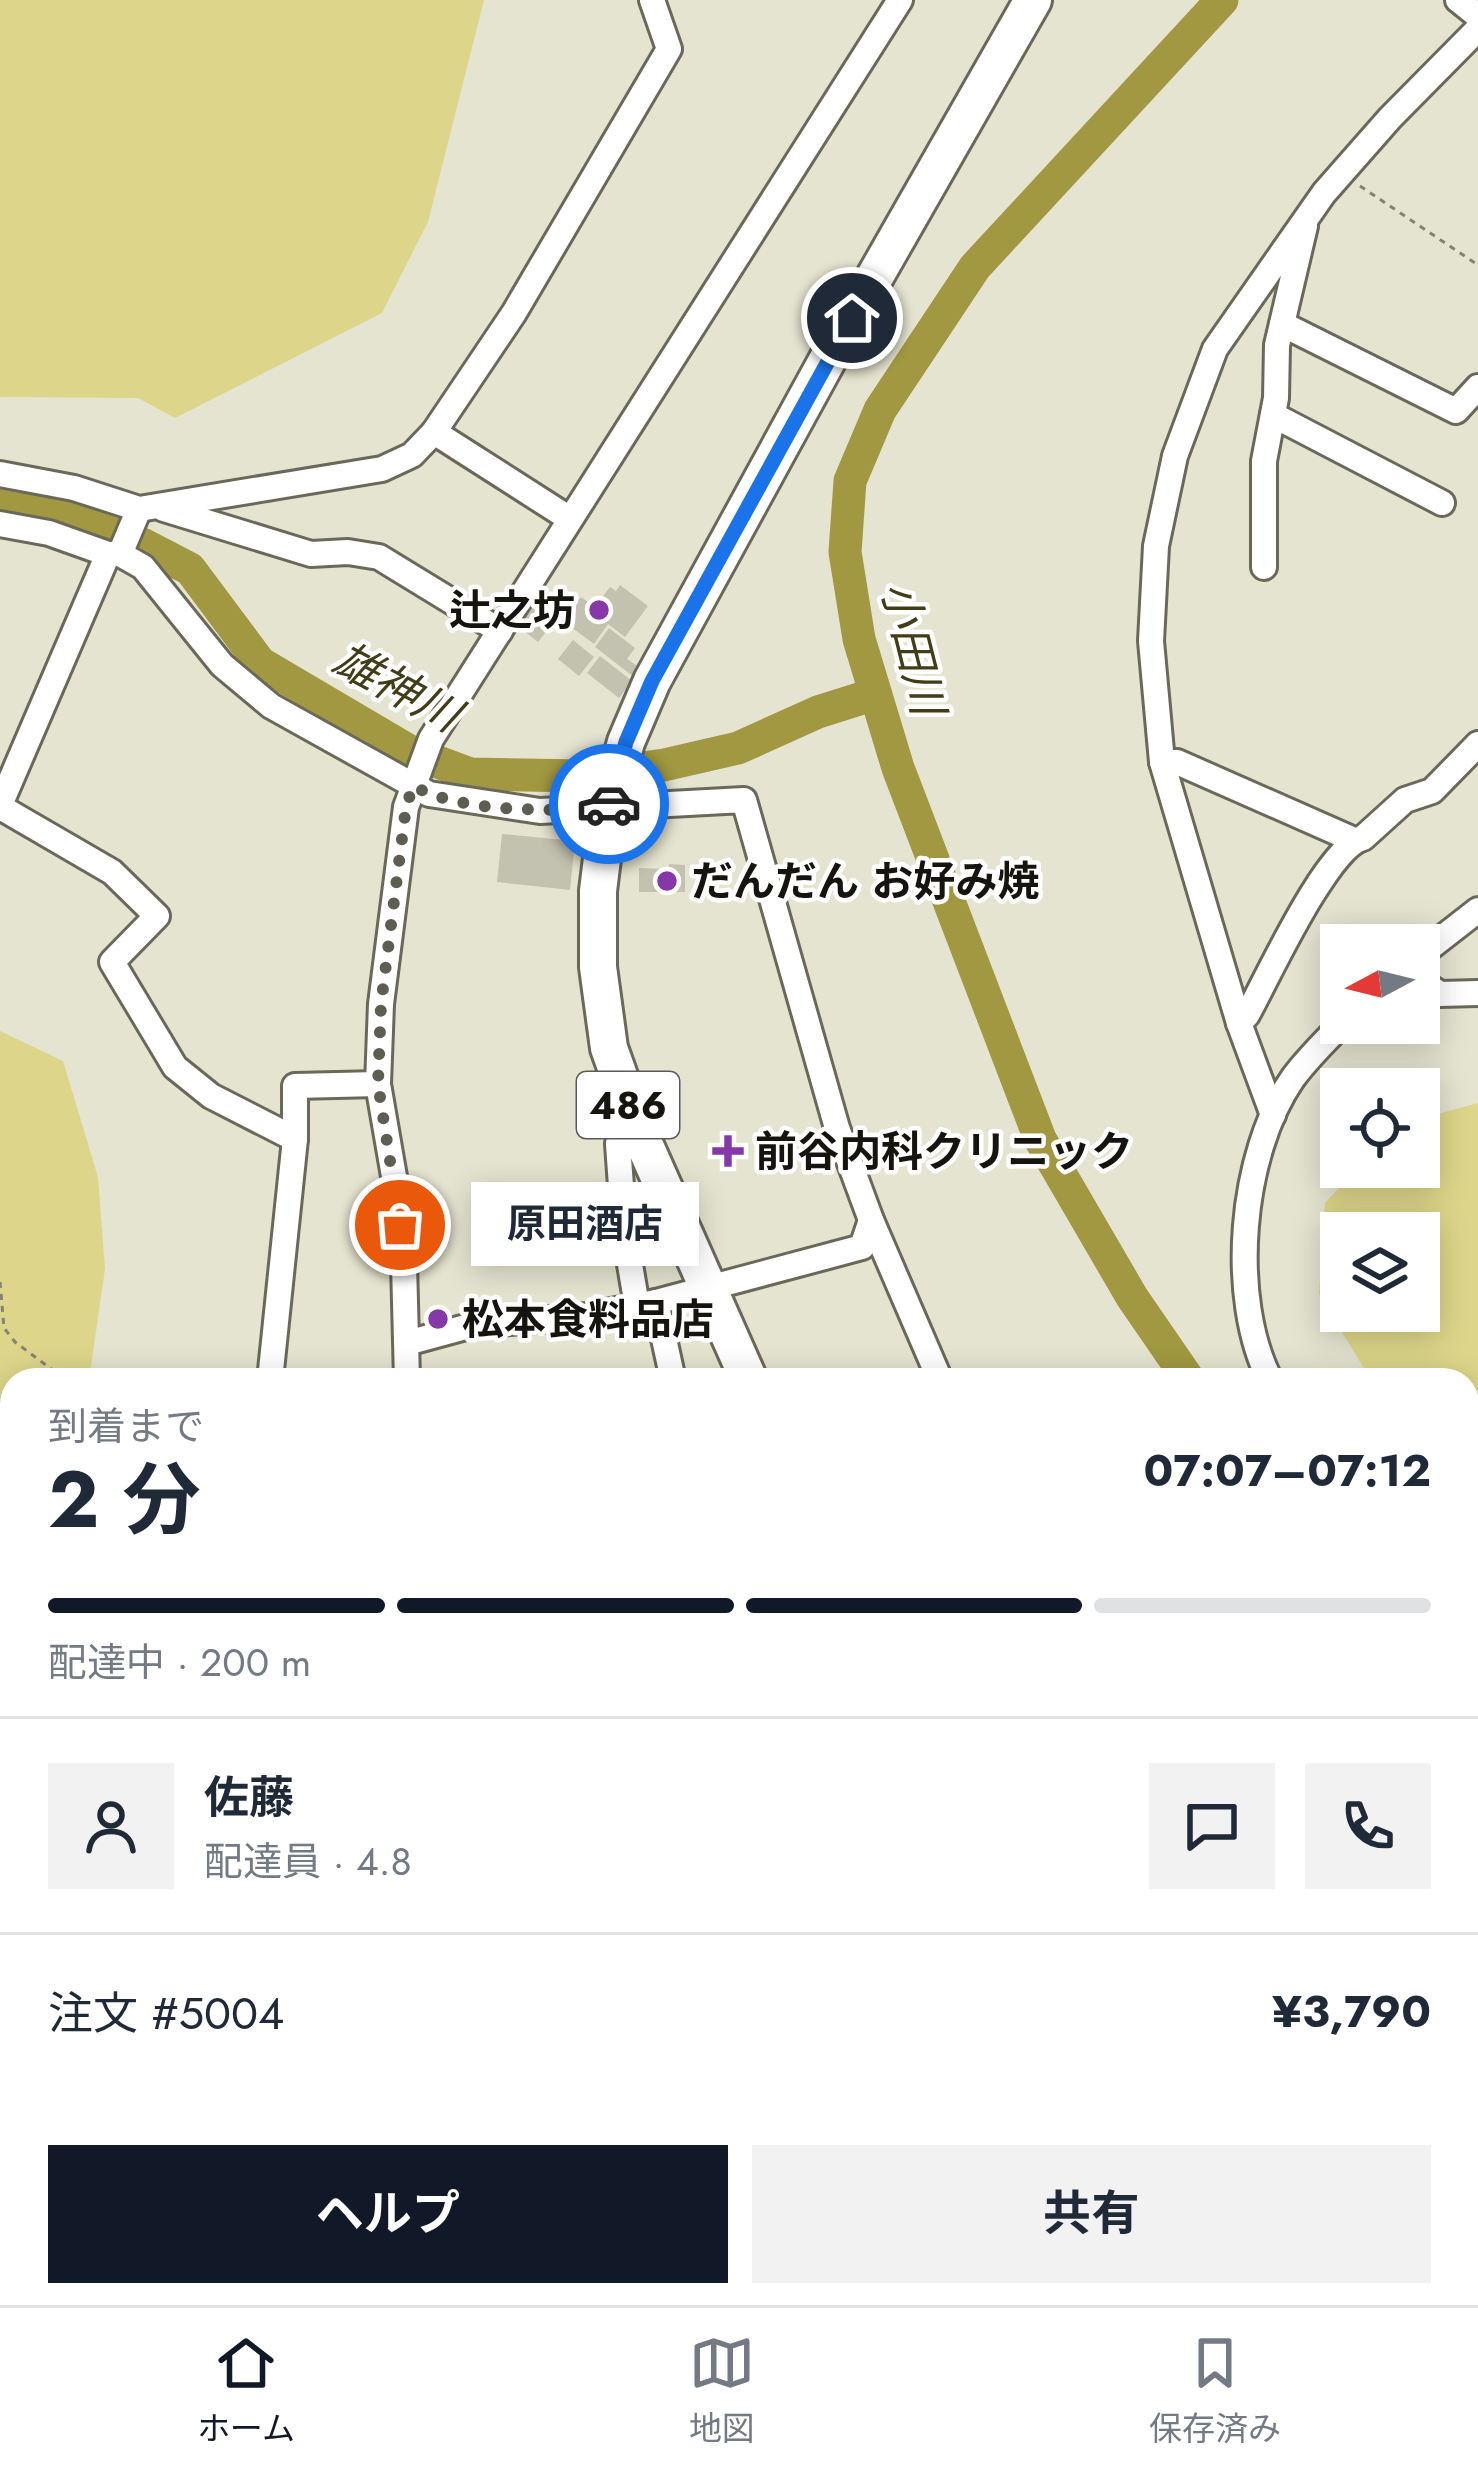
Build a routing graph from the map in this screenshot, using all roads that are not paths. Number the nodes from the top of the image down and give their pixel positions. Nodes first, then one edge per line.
1 (652, 0) edge
2 (900, 0) edge
3 (1033, 0) edge
4 (1473, 15) edge
5 (1306, 218) junction
6 (1282, 324) junction
7 (1478, 387) edge
8 (1273, 415) junction
9 (434, 432) junction
10 (0, 474) edge
11 (1442, 503) dead end
12 (146, 510) junction
13 (570, 519) junction
14 (0, 524) edge
15 (117, 551) junction
16 (1264, 567) dead end
17 (500, 631) junction
18 (1478, 745) edge
19 (1162, 762) junction
20 (415, 782) junction
21 (609, 804) junction
22 (0, 806) edge
23 (1354, 840) junction
24 (1478, 910) edge
25 (1440, 940) edge
26 (1478, 993) edge
27 (1440, 994) edge
28 (1239, 1022) junction
29 (1324, 1044) edge
30 (378, 1084) junction
31 (1273, 1115) junction
32 (639, 1132) junction
33 (295, 1139) junction
34 (871, 1220) junction
35 (709, 1288) junction
36 (646, 1304) junction
37 (407, 1343) junction
38 (271, 1368) edge
39 (407, 1368) edge
40 (670, 1368) edge
41 (743, 1368) edge
42 (935, 1368) edge
43 (1264, 1368) edge

1 - 9 street
2 - 13 street
3 - 21 highway, 486
4 - 5 street
5 - 6 street
5 - 19 street
6 - 7 street
6 - 8 street
8 - 11 street
8 - 16 street
9 - 12 street
9 - 13 street
10 - 12 street
12 - 15 street
12 - 17 street
13 - 17 street
14 - 15 street
15 - 20 street
15 - 22 street
17 - 20 street
18 - 23 street
19 - 23 street
19 - 28 street
20 - 21 street
20 - 30 street
21 - 32 highway, 486
21 - 34 street
22 - 33 street
23 - 28 street
24 - 25 street
26 - 27 street
28 - 31 street
29 - 31 street
30 - 33 street
30 - 37 street
31 - 43 street
32 - 35 highway, 486
32 - 36 street
33 - 38 street
34 - 35 street
34 - 42 street
35 - 36 street
35 - 41 highway, 486
36 - 37 street
36 - 40 street
37 - 39 street

